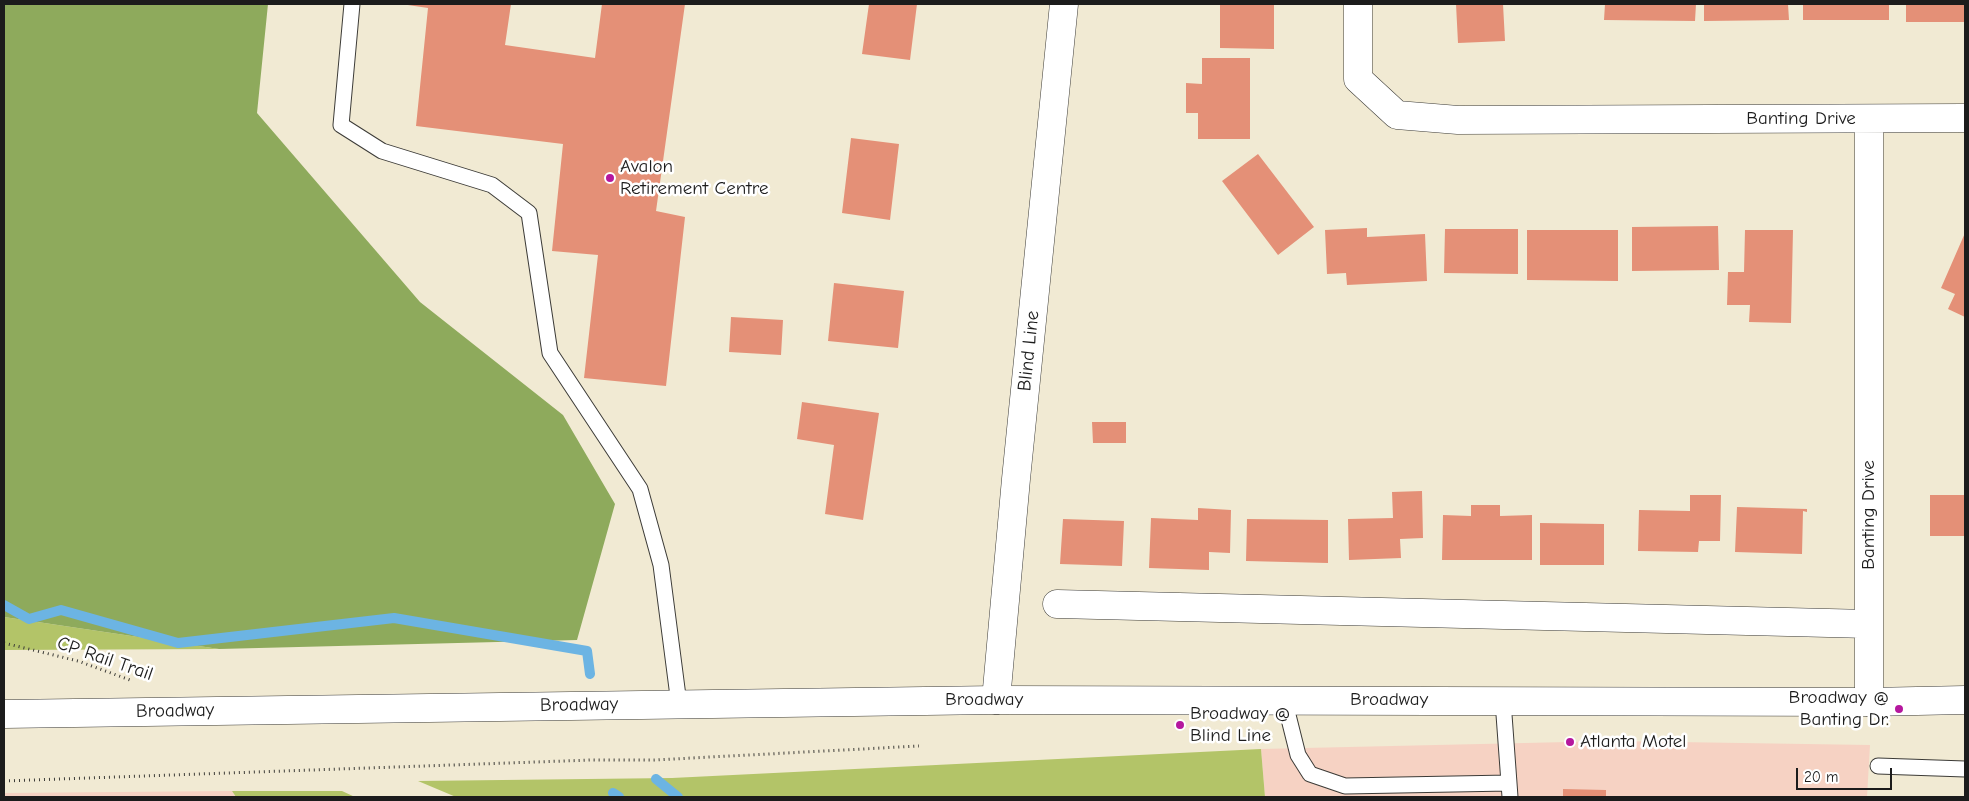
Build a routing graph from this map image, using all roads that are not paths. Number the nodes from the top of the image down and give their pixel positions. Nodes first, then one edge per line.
1 (352, 4) edge
2 (1064, 4) edge
3 (1358, 4) edge
4 (1965, 118) edge
5 (1869, 119) junction
6 (1056, 604) dead end
7 (1869, 624) junction
8 (1284, 699) junction
9 (996, 700) junction
10 (1965, 700) edge
11 (1503, 701) junction
12 (1869, 702) junction
13 (679, 704) junction
14 (4, 714) edge
15 (1878, 766) dead end
16 (1965, 768) edge
17 (1510, 790) edge

1 - 13 lane
2 - 9 street, Blind Line
3 - 5 street, Banting Drive
4 - 5 street
5 - 7 street, Banting Drive
6 - 7 street
7 - 12 street, Banting Drive
8 - 9 street, Broadway
8 - 11 street, Broadway
8 - 17 lane
9 - 13 street, Broadway
10 - 12 street, Broadway
11 - 12 street, Broadway
11 - 17 lane
13 - 14 street, Broadway
15 - 16 lane

